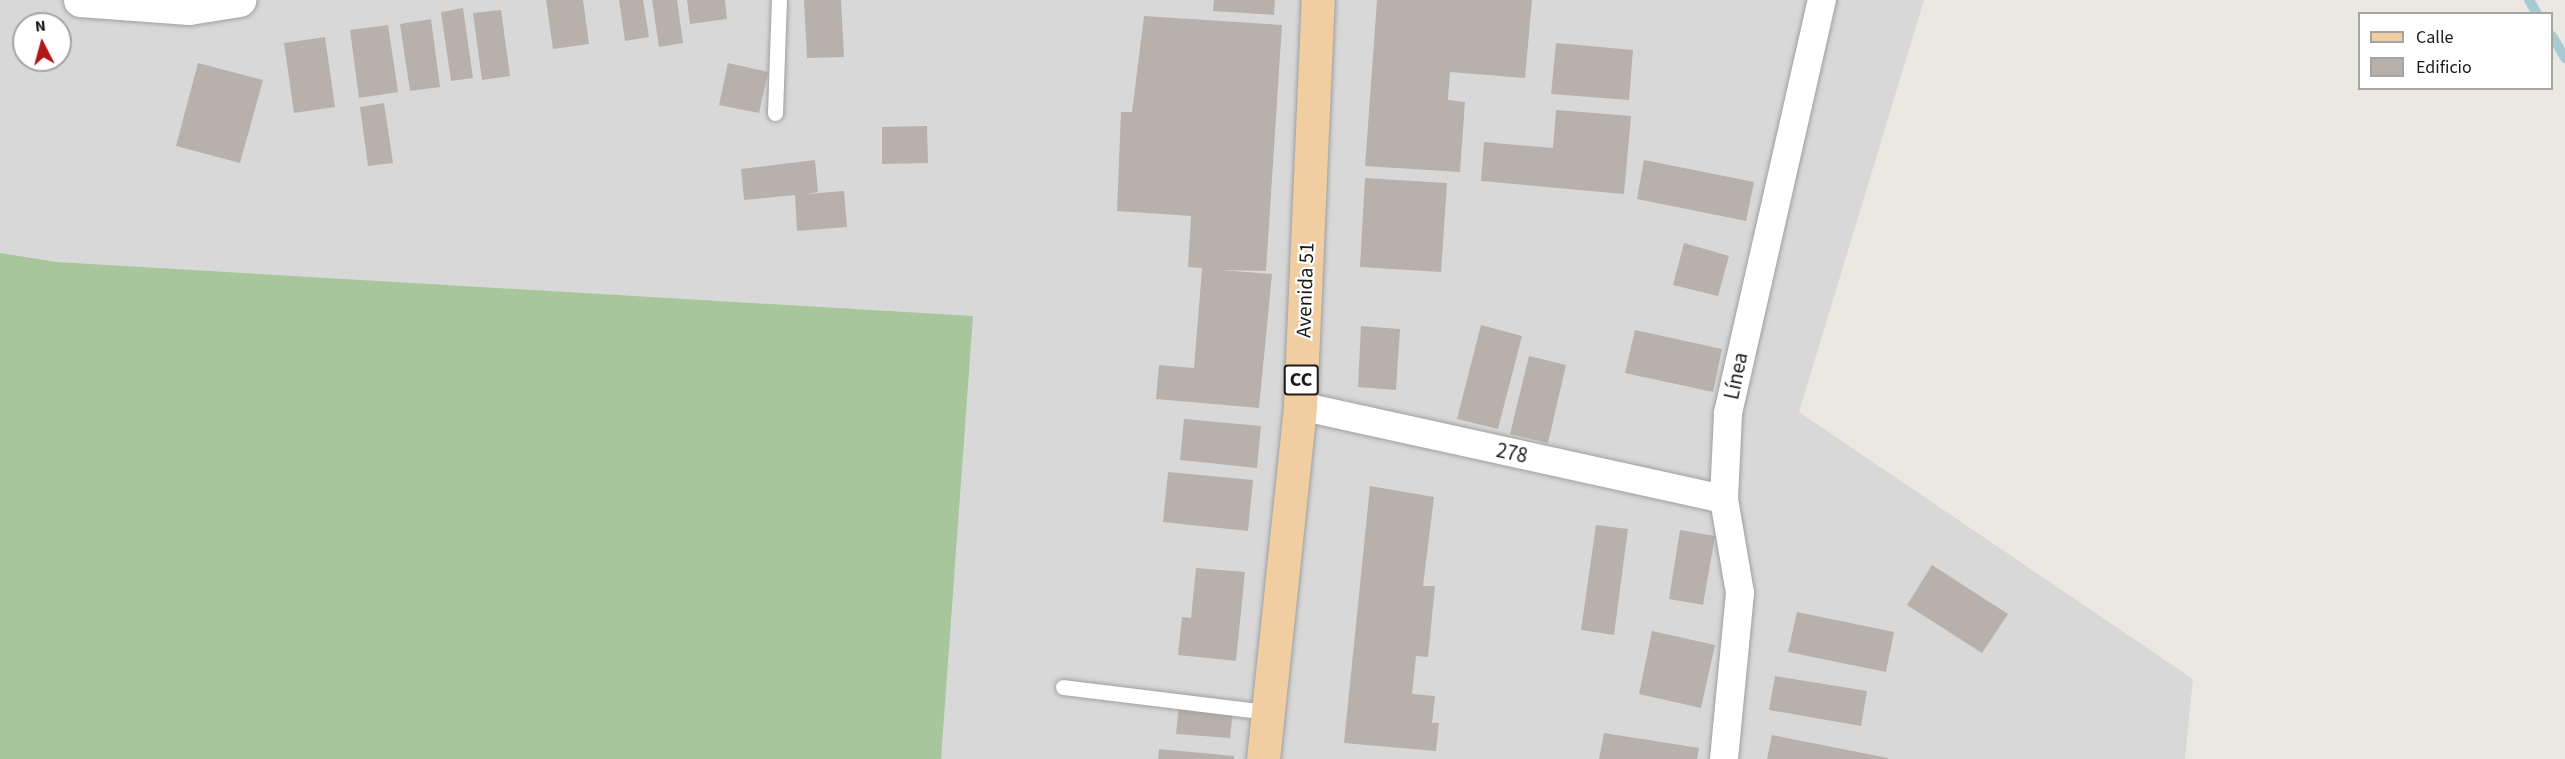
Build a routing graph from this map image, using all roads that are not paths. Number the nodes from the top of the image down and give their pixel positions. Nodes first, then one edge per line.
1 (80, 0) edge
2 (239, 0) edge
3 (778, 0) edge
4 (1318, 0) edge
5 (1822, 0) edge
6 (191, 4) edge
7 (775, 113) dead end
8 (1300, 406) junction
9 (1724, 499) junction
10 (1064, 687) dead end
11 (1268, 712) junction
12 (1263, 759) edge
13 (1724, 759) edge

1 - 6 street
2 - 6 street
3 - 7 lane
4 - 8 main road, Avenida 51 / CC
5 - 9 street, Línea
8 - 9 street, 278
8 - 11 main road, Avenida 51 / CC
9 - 13 street, Línea
10 - 11 lane
11 - 12 main road, Avenida 51 / CC

